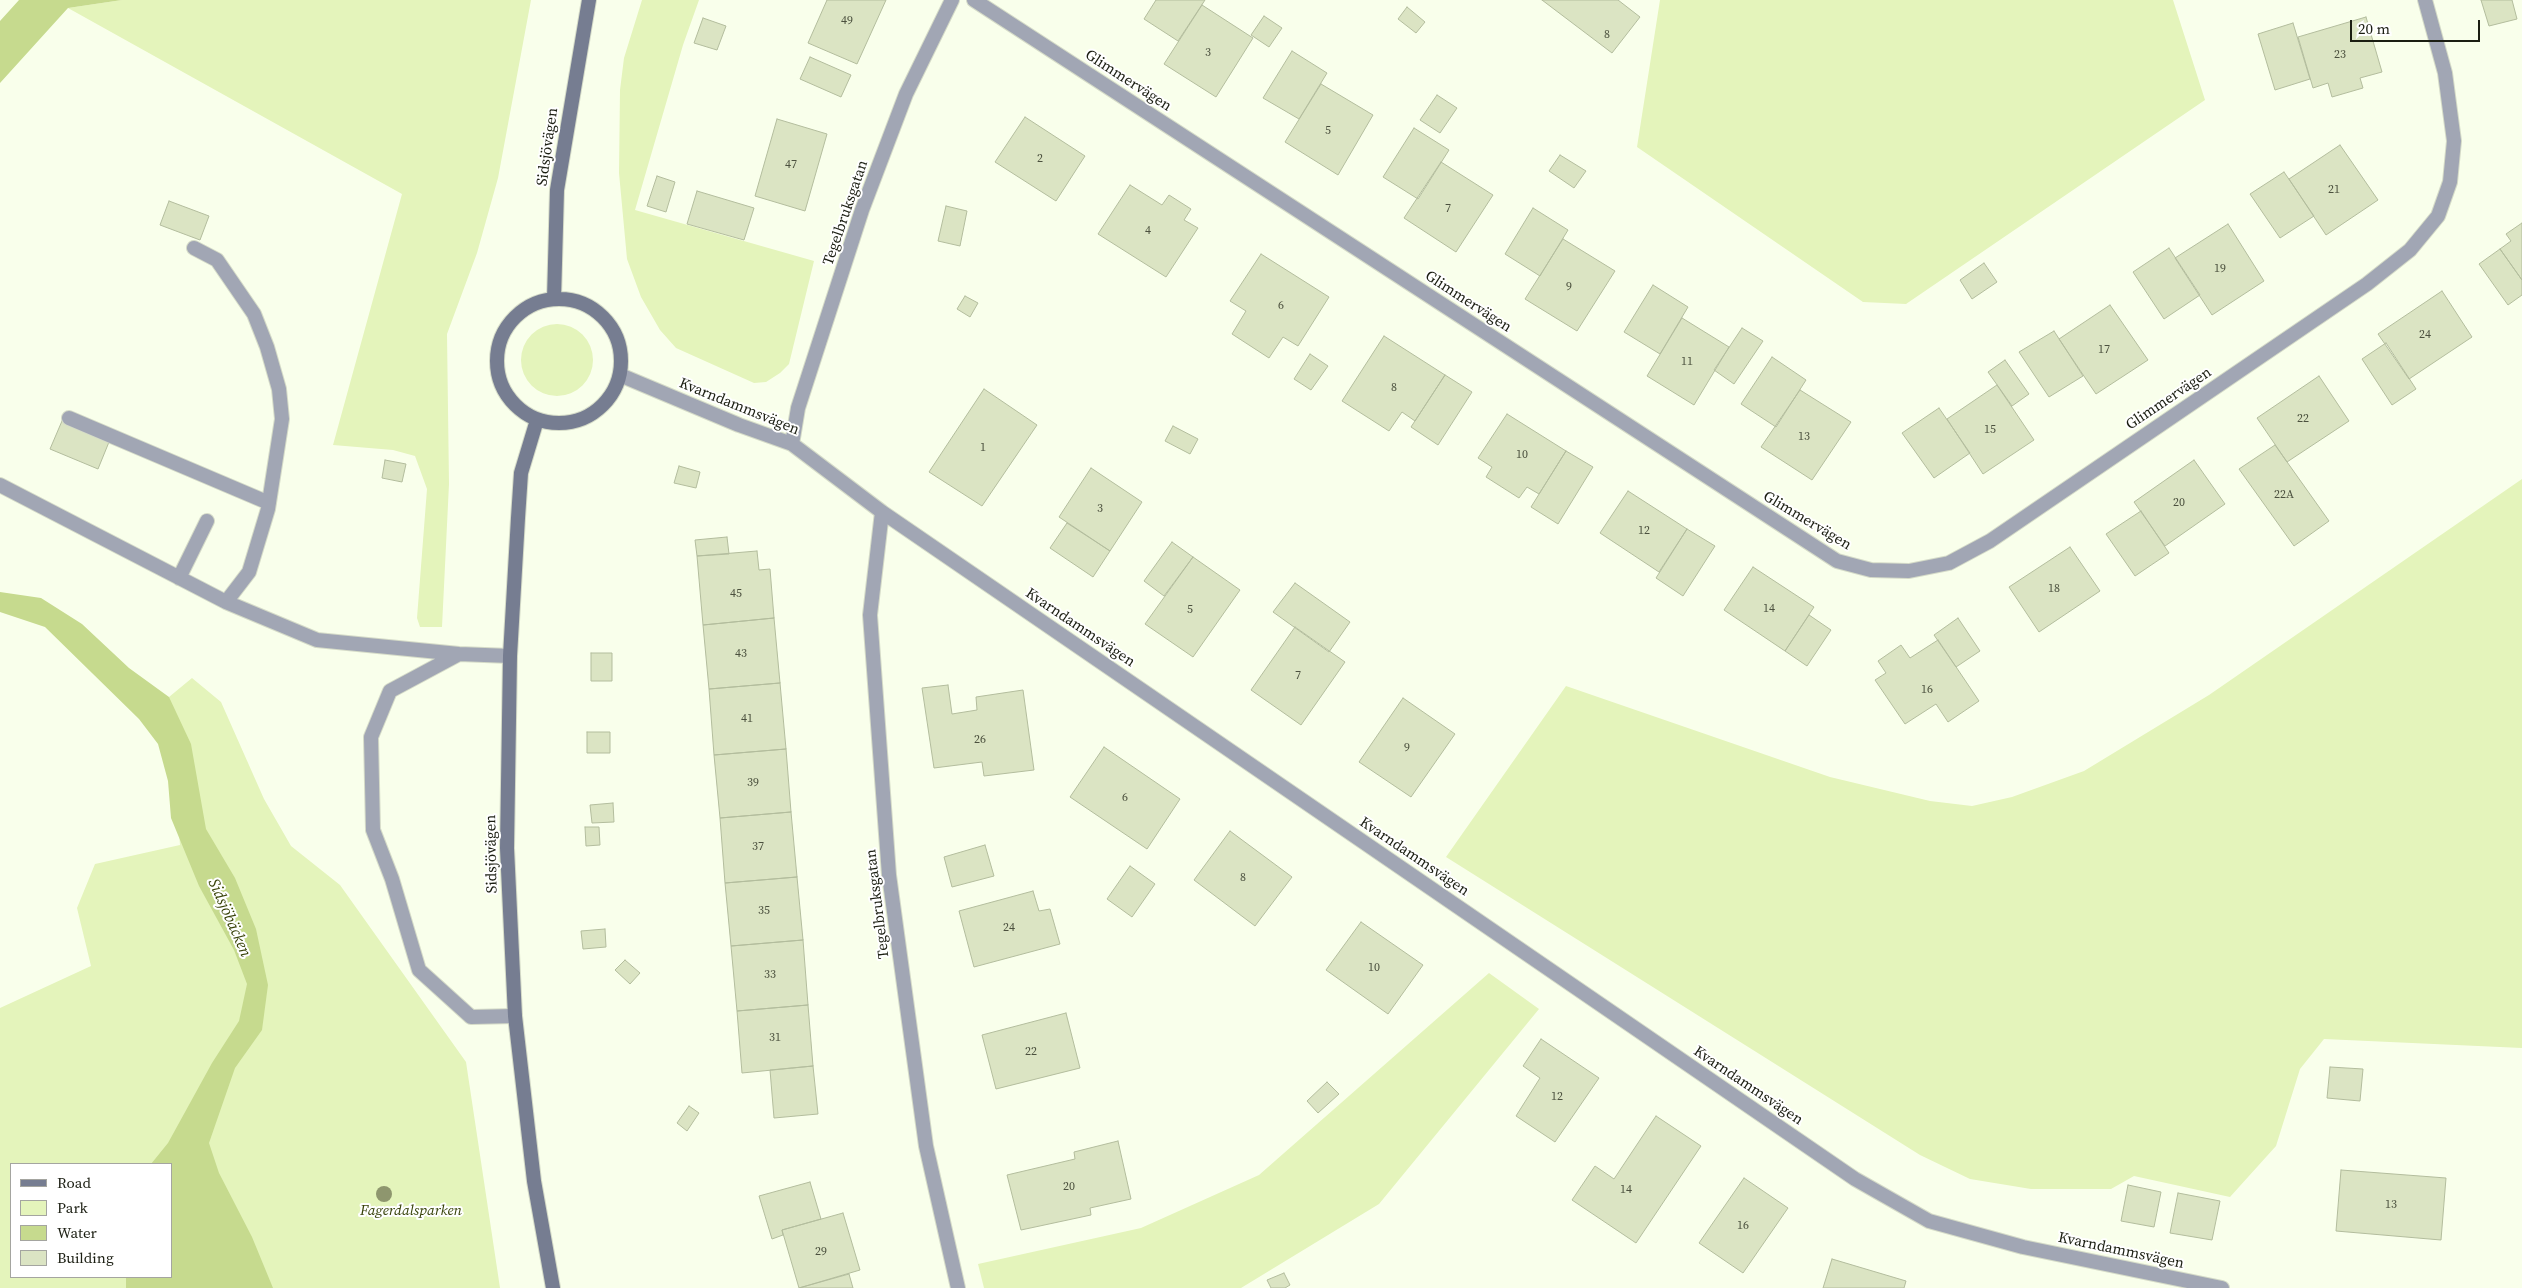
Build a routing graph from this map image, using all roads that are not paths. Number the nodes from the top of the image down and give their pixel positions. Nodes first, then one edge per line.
1 (588, 0) edge
2 (952, 0) edge
3 (974, 0) edge
4 (2425, 0) edge
5 (194, 248) dead end
6 (554, 299) junction
7 (620, 375) junction
8 (69, 418) dead end
9 (537, 420) junction
10 (792, 444) junction
11 (0, 485) edge
12 (269, 503) junction
13 (882, 512) junction
14 (207, 521) dead end
15 (180, 578) junction
16 (226, 602) junction
17 (459, 654) junction
18 (510, 656) junction
19 (515, 1016) junction
20 (553, 1288) edge
21 (958, 1288) edge
22 (2222, 1288) edge

1 - 6 main road, Sidsjövägen
2 - 10 street, Tegelbruksgatan
3 - 4 street, Glimmervägen
5 - 12 street
6 - 7 main road
6 - 9 main road
7 - 9 main road
7 - 10 street, Kvarndammsvägen
8 - 12 street
9 - 18 main road, Sidsjövägen
10 - 13 street, Kvarndammsvägen
11 - 15 street
12 - 16 street
13 - 21 street, Tegelbruksgatan
13 - 22 street, Kvarndammsvägen
14 - 15 street
15 - 16 street
16 - 17 street
17 - 18 street
17 - 19 street
18 - 19 main road, Sidsjövägen
19 - 20 main road, Sidsjövägen

